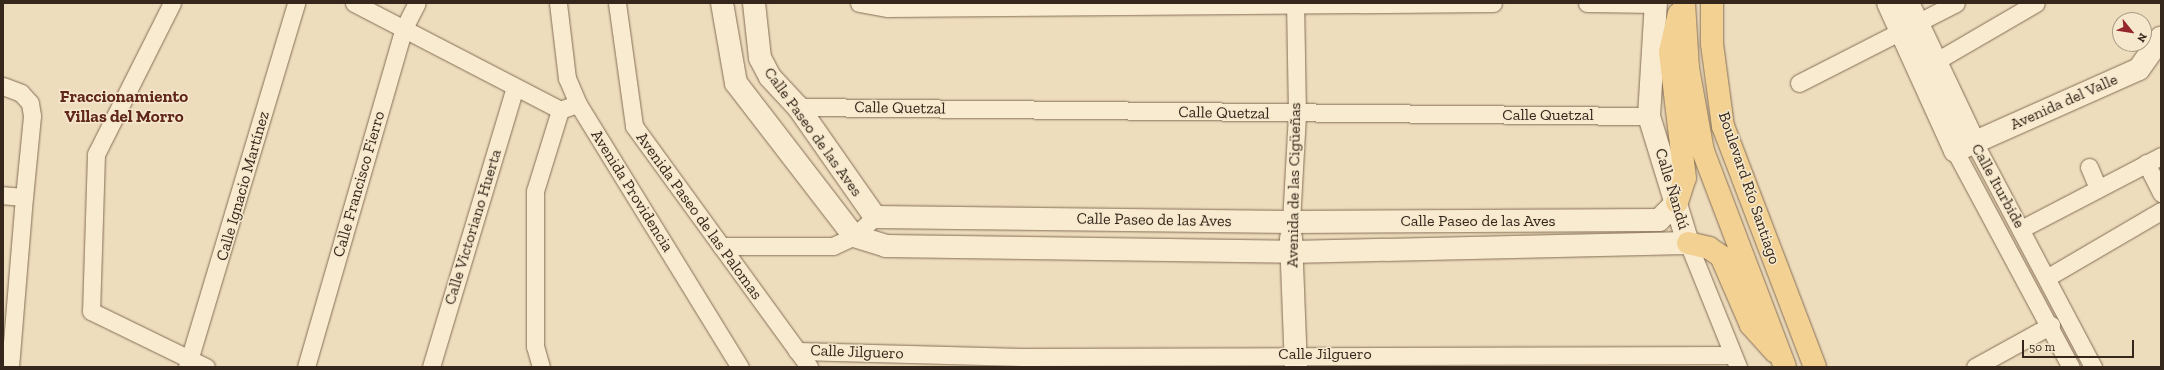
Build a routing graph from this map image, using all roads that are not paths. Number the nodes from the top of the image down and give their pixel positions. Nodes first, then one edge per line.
1 (172, 3) edge
2 (296, 3) edge
3 (354, 3) edge
4 (417, 3) edge
5 (558, 3) edge
6 (617, 3) edge
7 (722, 3) edge
8 (754, 3) edge
9 (859, 3) edge
10 (1401, 3) edge
11 (1493, 3) edge
12 (1587, 3) edge
13 (1656, 3) edge
14 (1683, 3) edge
15 (1712, 3) edge
16 (1888, 3) edge
17 (1908, 3) edge
18 (1956, 3) edge
19 (2036, 3) edge
20 (1295, 4) edge
21 (404, 28) junction
22 (1909, 29) junction
23 (2161, 41) edge
24 (1926, 67) junction
25 (1799, 83) dead end
26 (3, 86) edge
27 (515, 87) junction
28 (578, 104) junction
29 (798, 107) junction
30 (560, 110) junction
31 (1297, 115) junction
32 (1649, 116) junction
33 (1964, 146) junction
34 (2154, 160) edge
35 (2089, 167) dead end
36 (2098, 188) junction
37 (2161, 193) edge
38 (3, 195) edge
39 (24, 197) junction
40 (1677, 202) junction
41 (2161, 211) edge
42 (874, 217) junction
43 (1291, 222) junction
44 (2021, 229) junction
45 (854, 236) junction
46 (1688, 243) junction
47 (721, 246) junction
48 (1291, 252) junction
49 (2048, 277) junction
50 (2051, 325) junction
51 (797, 351) junction
52 (1811, 359) edge
53 (1295, 360) edge
54 (1735, 361) edge
55 (1784, 364) edge
56 (195, 365) edge
57 (10, 367) edge
58 (306, 367) edge
59 (431, 367) edge
60 (542, 367) edge
61 (740, 367) edge
62 (809, 367) edge
63 (1975, 367) edge
64 (2071, 367) edge
65 (2093, 367) edge

1 - 56 street
2 - 56 street, Calle Ignacio Martínez
3 - 21 street
4 - 21 street, Calle Francisco Fierro
5 - 28 street, Avenida Providencia
6 - 47 street, Avenida Paseo de las Palomas
7 - 45 street, Calle Paseo de las Aves
8 - 29 street, Calle Paseo de las Aves
9 - 20 street
10 - 11 street
10 - 20 street
12 - 13 street
13 - 32 street, Calle Ñandú
14 - 40 main road
14 - 55 main road, Boulevard Río Santiago
15 - 52 main road, Boulevard Río Santiago
16 - 22 street, Calle Iturbide
17 - 22 street, Calle Iturbide
18 - 22 street
19 - 24 street
20 - 31 street, Avenida de las Cigüeñas
21 - 27 street
21 - 58 street, Calle Francisco Fierro
22 - 24 street, Calle Iturbide
22 - 25 street
23 - 33 street, Avenida del Valle
24 - 33 street, Calle Iturbide
26 - 39 street
27 - 30 street
27 - 59 street, Calle Victoriano Huerta
28 - 30 street
28 - 61 street, Avenida Providencia
29 - 31 street, Calle Quetzal
29 - 42 street, Calle Paseo de las Aves
30 - 60 street
31 - 32 street, Calle Quetzal
31 - 43 street, Avenida de las Cigüeñas
32 - 40 street, Calle Ñandú
33 - 44 street, Calle Iturbide
33 - 50 street, Calle Iturbide
34 - 36 street
34 - 37 street
35 - 36 street
36 - 44 street
38 - 39 street
39 - 57 street
40 - 43 street, Calle Paseo de las Aves
40 - 46 street, Calle Ñandú
41 - 49 street
42 - 43 street, Calle Paseo de las Aves
42 - 45 street
43 - 48 street, Avenida de las Cigüeñas
44 - 49 street, Calle Iturbide
45 - 47 street
45 - 48 street, Calle Paseo de las Aves
46 - 48 street, Calle Paseo de las Aves
46 - 54 street, Calle Ñandú
46 - 55 main road
47 - 51 street, Avenida Paseo de las Palomas
48 - 53 street, Avenida de las Cigüeñas
49 - 65 street, Calle Iturbide
50 - 63 street
50 - 64 street, Calle Iturbide
51 - 53 street, Calle Jilguero
51 - 62 street, Avenida Paseo de las Palomas
52 - 55 main road
53 - 54 street, Calle Jilguero

